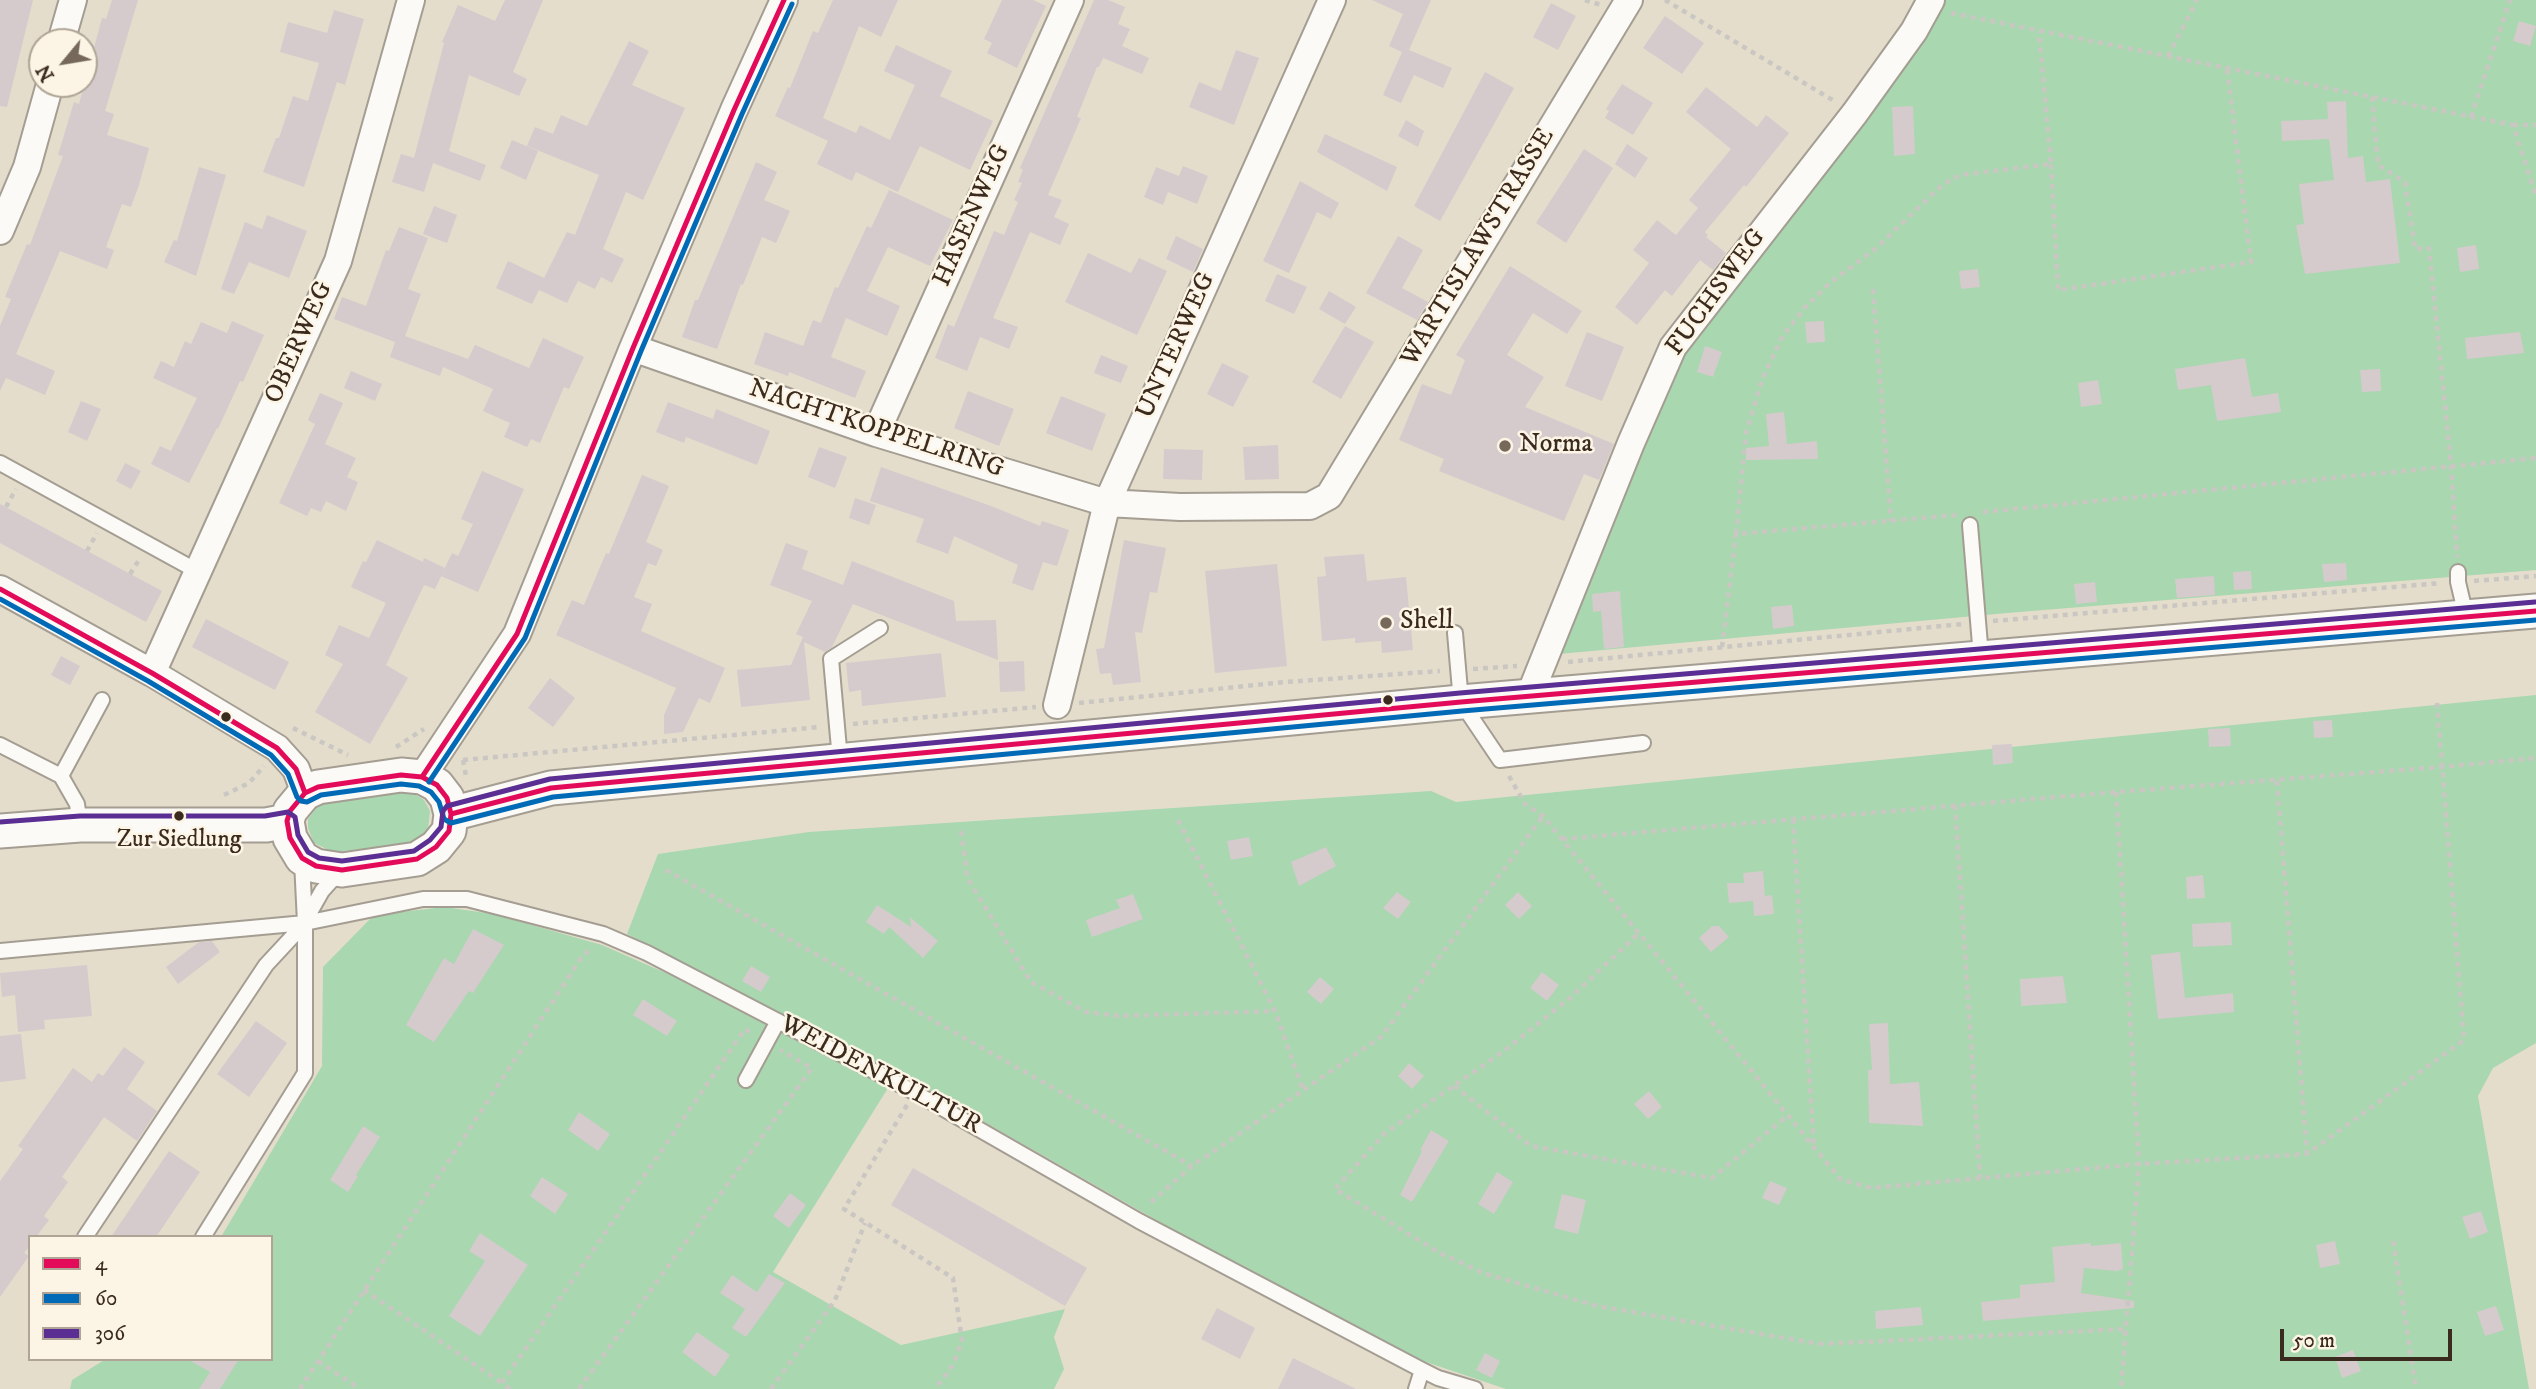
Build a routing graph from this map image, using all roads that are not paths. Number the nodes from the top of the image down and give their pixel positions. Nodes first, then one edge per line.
1 (73, 0) edge
2 (411, 0) edge
3 (784, 0) edge
4 (1070, 0) edge
5 (1332, 0) edge
6 (1629, 0) edge
7 (1929, 4) edge
8 (65, 28) edge
9 (46, 98) edge
10 (0, 230) edge
11 (633, 348) junction
12 (876, 433) junction
13 (0, 463) edge
14 (1329, 496) joint
15 (1107, 503) junction
16 (1968, 518) road end
17 (197, 571) junction
18 (2458, 577) road end
19 (0, 589) edge
20 (2536, 611) edge
21 (2466, 616) junction
22 (880, 628) dead end
23 (1455, 633) dead end
24 (1981, 657) junction
25 (152, 673) junction
26 (1460, 686) junction
27 (1529, 697) junction
28 (102, 700) dead end
29 (1057, 705) road end
30 (1643, 743) dead end
31 (0, 745) edge
32 (840, 762) junction
33 (61, 776) junction
34 (422, 777) junction
35 (305, 793) junction
36 (451, 814) junction
37 (287, 821) junction
38 (80, 825) junction
39 (0, 831) edge
40 (302, 858) junction
41 (342, 870) junction
42 (305, 923) junction
43 (0, 951) edge
44 (778, 1021) junction
45 (746, 1080) dead end
46 (86, 1235) edge
47 (204, 1235) edge
48 (1422, 1370) junction
49 (1439, 1383) edge
50 (1416, 1389) edge
51 (1475, 1389) edge

1 - 8 street
2 - 17 street, OBERWEG
3 - 11 street
4 - 12 street, HASENWEG
5 - 15 street, UNTERWEG
6 - 14 street, WARTISLAWSTRASSE
7 - 27 street, FUCHSWEG
9 - 10 street
11 - 12 street, NACHTKOPPELRING
11 - 34 street
12 - 15 street, NACHTKOPPELRING
13 - 17 lane
14 - 15 street, NACHTKOPPELRING
15 - 29 street, UNTERWEG
16 - 24 lane
17 - 25 street, OBERWEG
18 - 21 lane
19 - 25 street
20 - 21 street
21 - 24 street
22 - 32 lane
23 - 26 lane
24 - 27 street
25 - 35 street
26 - 27 street
26 - 30 lane
26 - 32 street
28 - 33 lane
31 - 33 lane
32 - 36 street
33 - 38 lane
34 - 35 street
34 - 36 street
35 - 37 street
36 - 41 street
37 - 38 street
37 - 40 street
38 - 39 street
40 - 41 street
40 - 42 lane
41 - 42 lane
42 - 43 lane, WEIDENKULTUR
42 - 44 lane, WEIDENKULTUR
42 - 46 lane
42 - 47 lane
44 - 45 lane
44 - 48 lane, WEIDENKULTUR
48 - 49 lane, WEIDENKULTUR
48 - 50 lane
49 - 51 lane, WEIDENKULTUR

